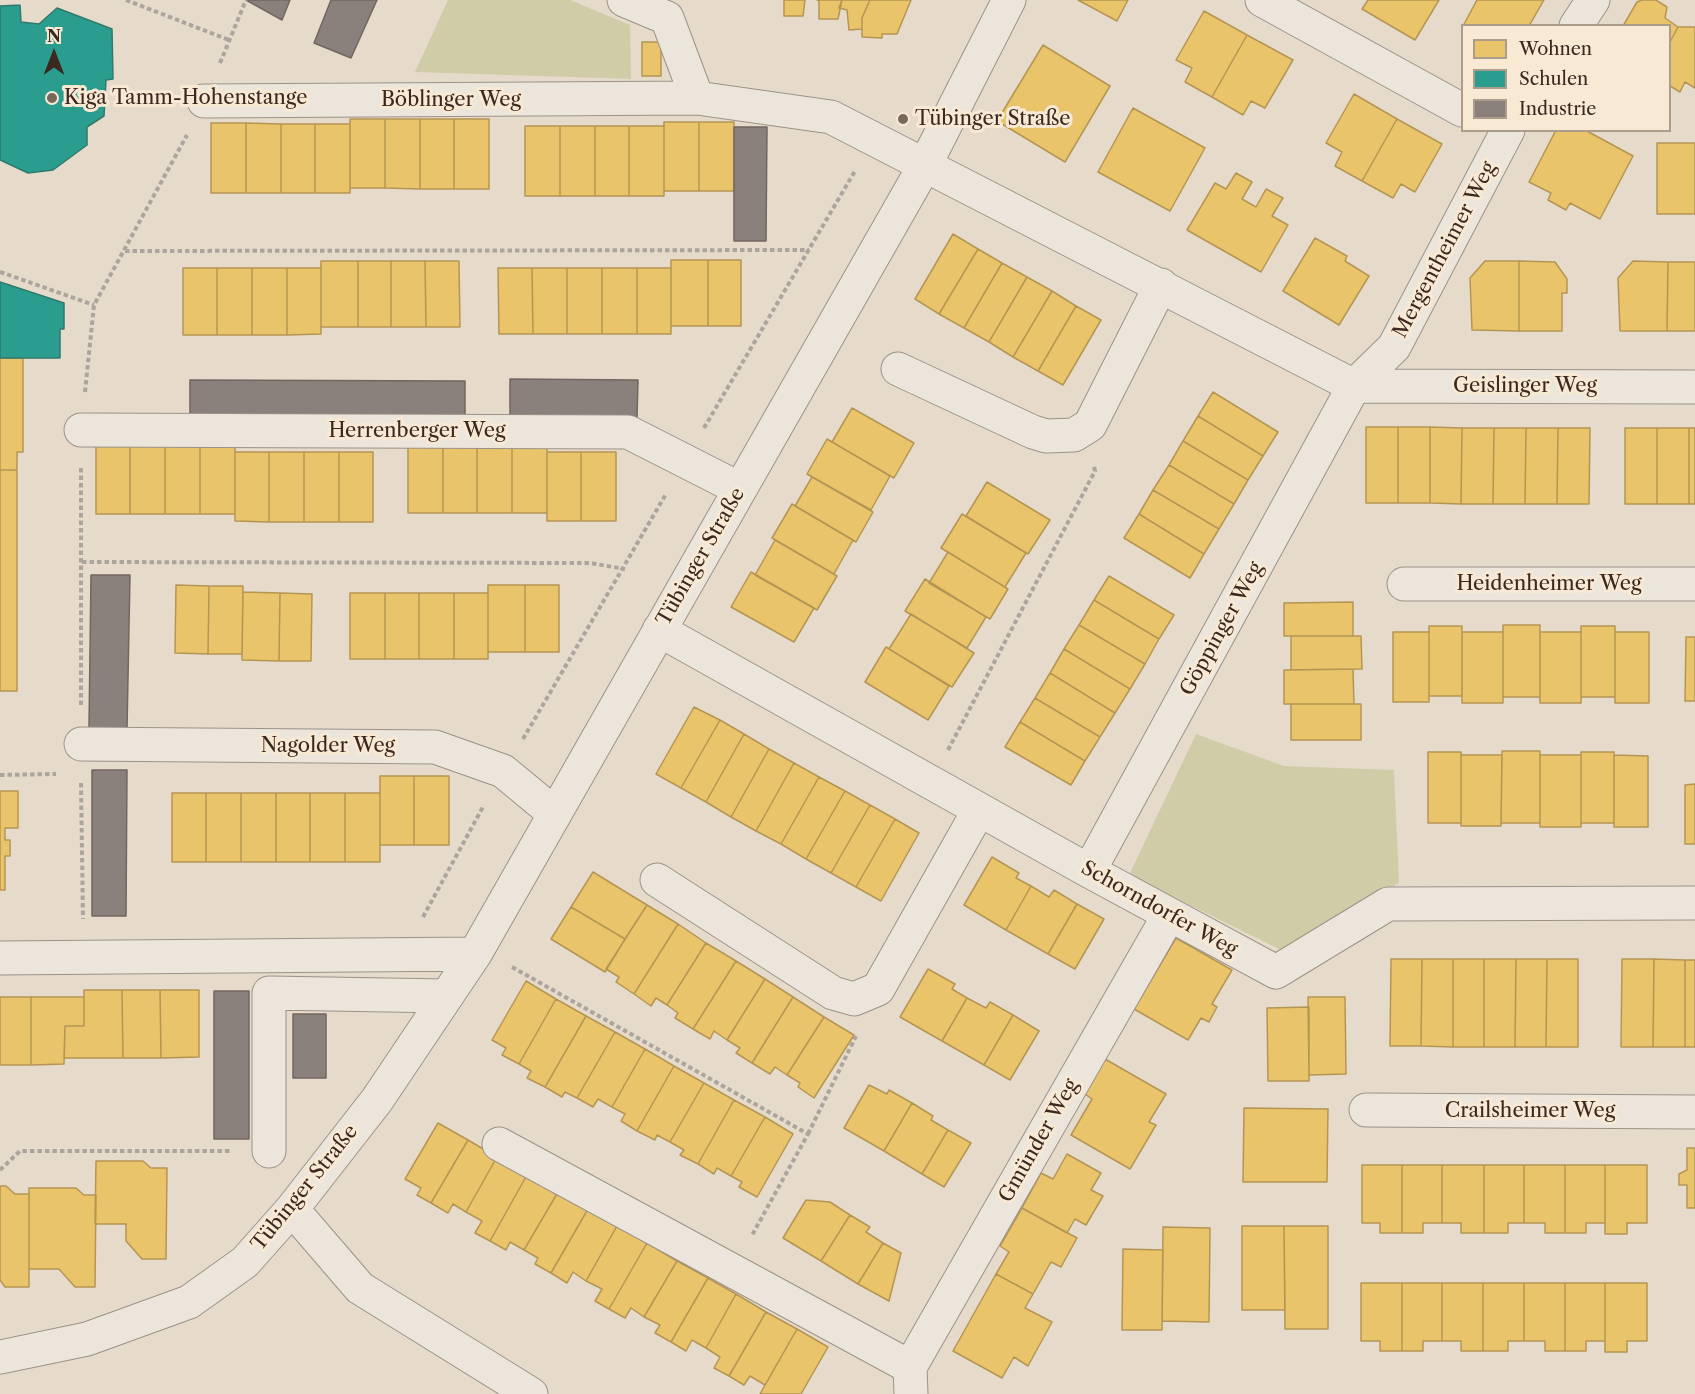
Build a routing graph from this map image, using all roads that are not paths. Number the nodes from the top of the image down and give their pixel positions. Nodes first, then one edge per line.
1 (624, 0) edge
2 (1009, 0) edge
3 (1262, 0) edge
4 (1593, 0) edge
5 (1577, 24) edge
6 (697, 98) junction
7 (204, 101) road end
8 (1461, 109) edge
9 (1505, 132) edge
10 (925, 165) junction
11 (1161, 285) junction
12 (898, 369) dead end
13 (1354, 386) junction
14 (1695, 387) edge
15 (81, 430) road end
16 (740, 489) junction
17 (1404, 584) dead end
18 (1695, 584) edge
19 (659, 630) junction
20 (81, 759) road end
21 (979, 810) junction
22 (555, 814) junction
23 (1089, 871) junction
24 (657, 880) dead end
25 (1695, 903) edge
26 (1168, 915) junction
27 (476, 951) junction
28 (0, 958) edge
29 (446, 996) junction
30 (1366, 1110) dead end
31 (1695, 1112) edge
32 (499, 1144) dead end
33 (269, 1151) road end
34 (292, 1209) junction
35 (0, 1357) edge
36 (910, 1381) edge
37 (531, 1394) edge

1 - 6 street
2 - 10 street, Tübinger Straße
3 - 8 street
4 - 5 street
6 - 7 street, Böblinger Weg
6 - 10 street, Böblinger Weg
9 - 13 street, Mergentheimer Weg
10 - 11 street
10 - 16 street, Tübinger Straße
11 - 12 street
11 - 13 street
13 - 14 street, Geislinger Weg
13 - 23 street, Göppinger Weg
15 - 16 street, Herrenberger Weg
16 - 19 street, Tübinger Straße
17 - 18 street, Heidenheimer Weg
19 - 21 street, Schorndorfer Weg
19 - 22 street, Tübinger Straße
20 - 22 street, Nagolder Weg
21 - 23 street, Schorndorfer Weg
21 - 24 street
22 - 27 street, Tübinger Straße
23 - 26 street, Schorndorfer Weg
25 - 26 street, Schorndorfer Weg
26 - 36 street, Gmünder Weg
27 - 28 street
27 - 29 street, Tübinger Straße
29 - 33 street
29 - 34 street, Tübinger Straße
30 - 31 street, Crailsheimer Weg
32 - 36 street, Gmünder Weg
34 - 35 street, Tübinger Straße
34 - 37 street

